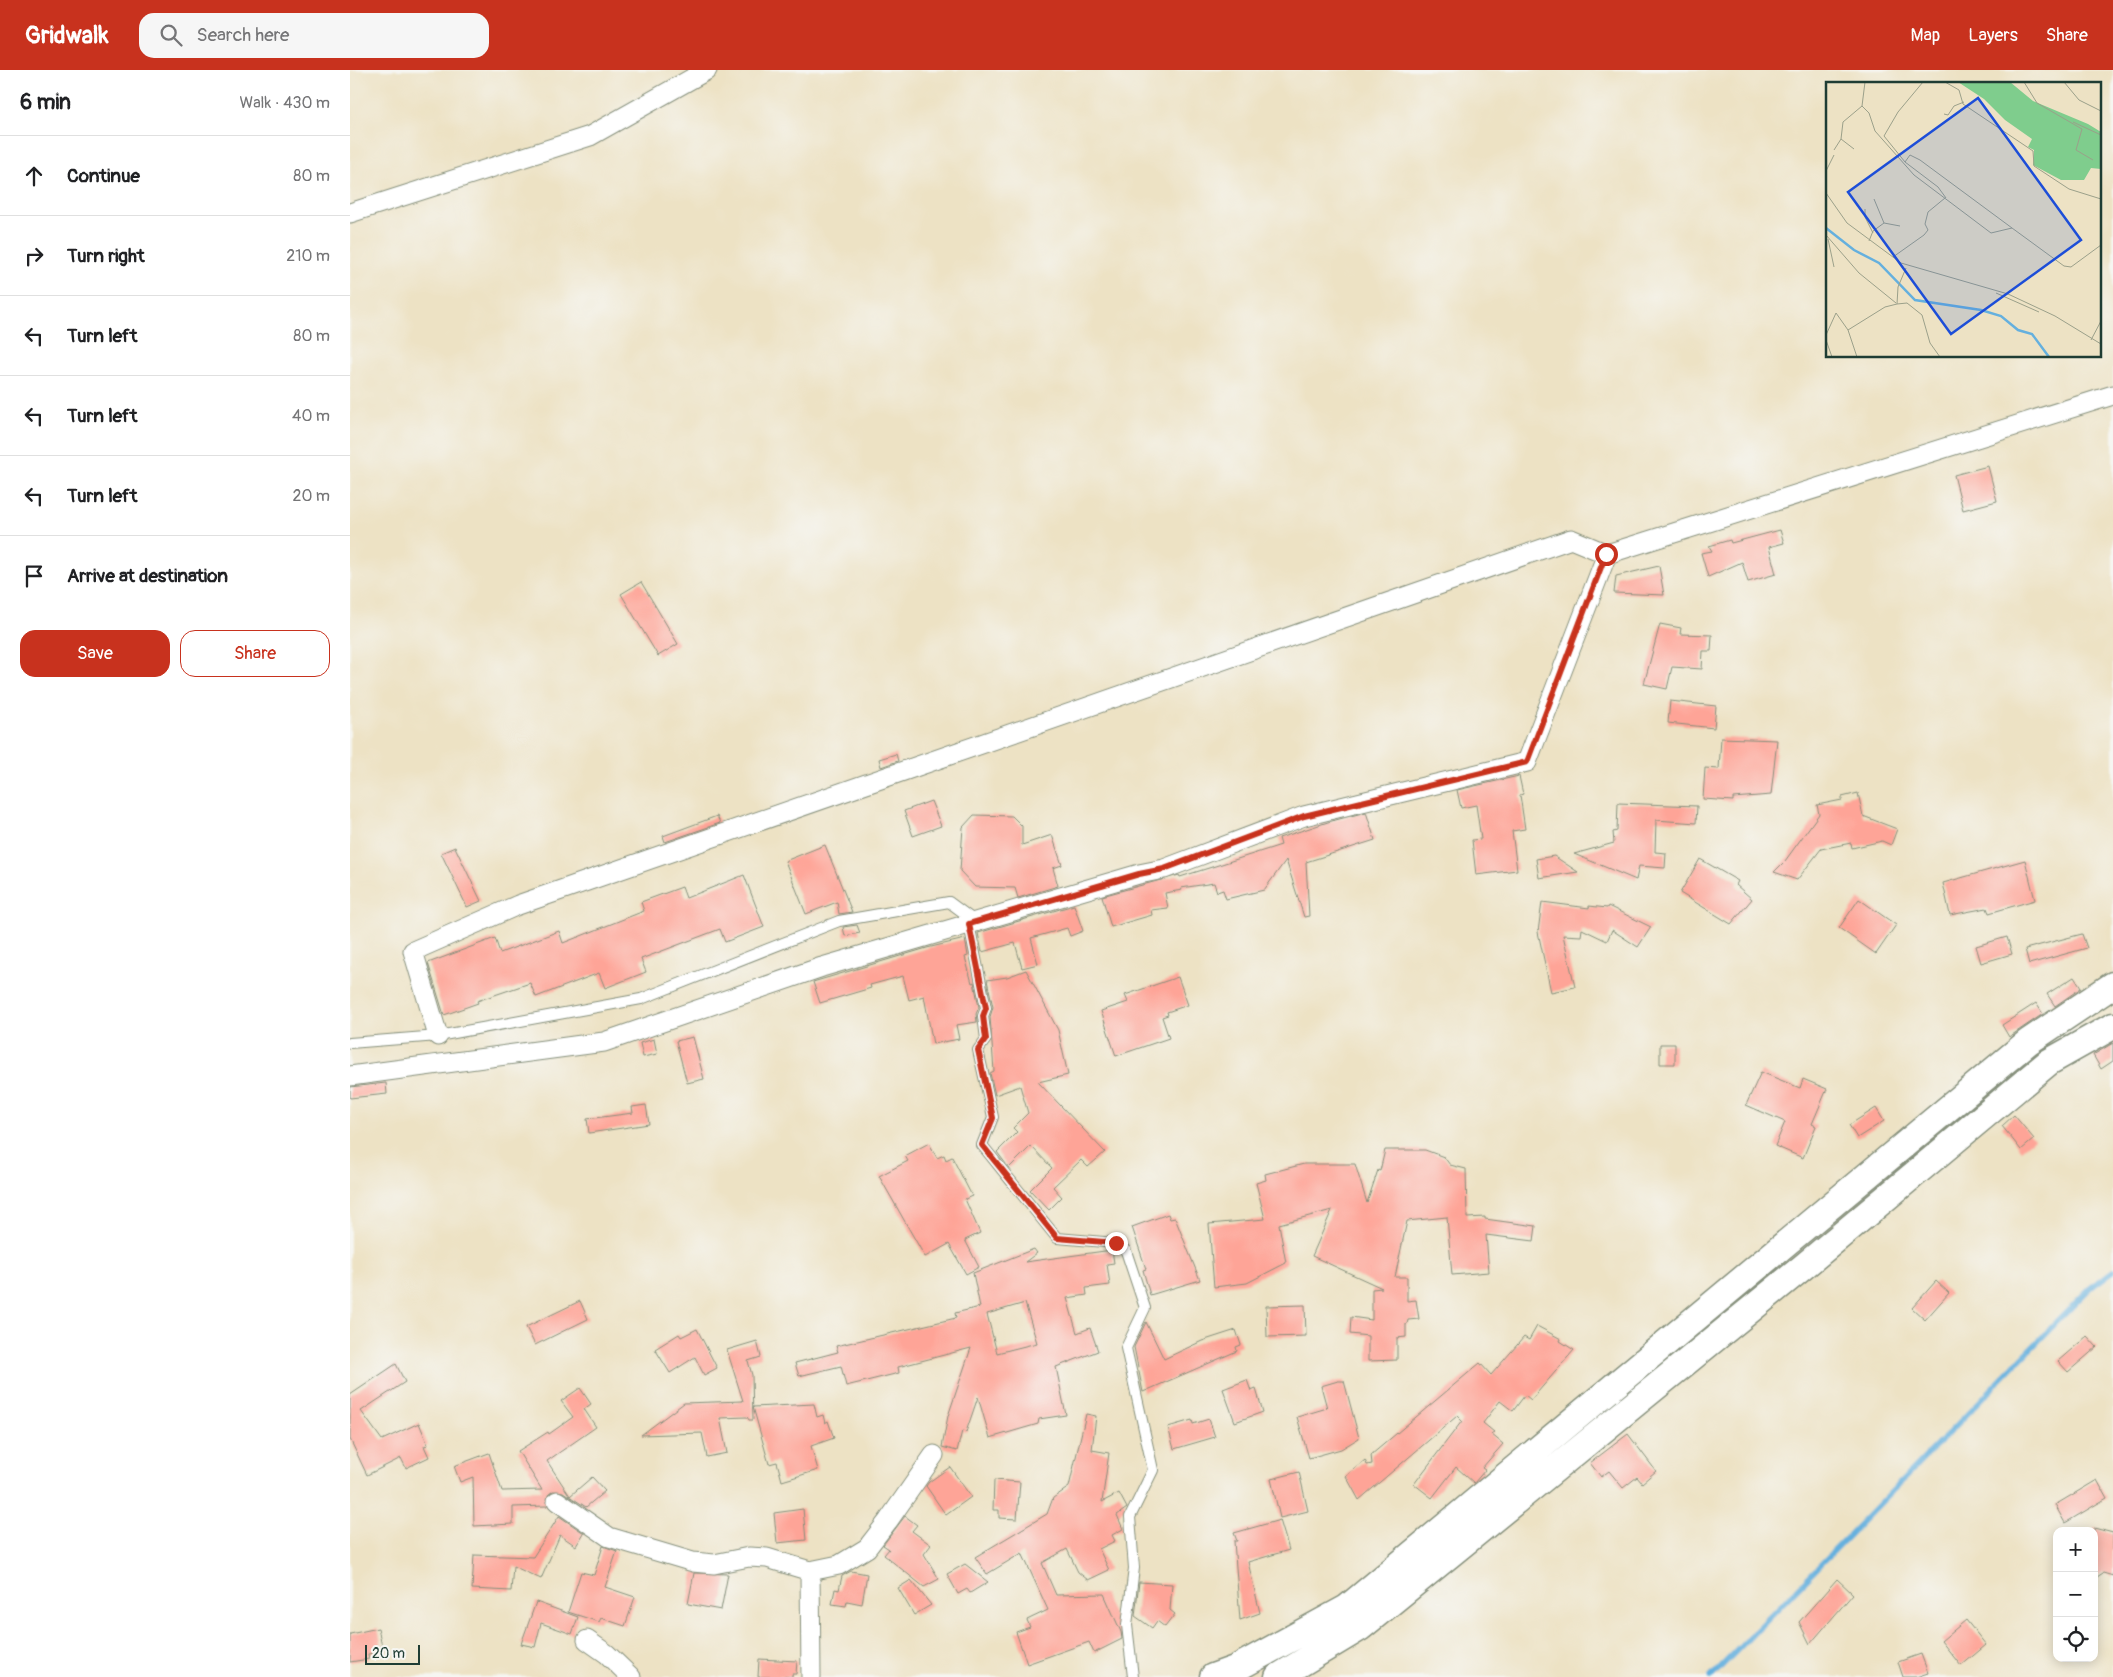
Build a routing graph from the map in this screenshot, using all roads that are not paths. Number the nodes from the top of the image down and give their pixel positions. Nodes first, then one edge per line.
1 (707, 70) edge
2 (350, 213) edge
3 (2113, 395) edge
4 (1606, 554) junction
5 (972, 923) junction
6 (2113, 985) edge
7 (2113, 1026) edge
8 (438, 1036) junction
9 (350, 1043) edge
10 (350, 1076) edge
11 (934, 1455) dead end
12 (557, 1501) dead end
13 (810, 1571) junction
14 (587, 1640) dead end
15 (1315, 1667) edge
16 (631, 1677) edge
17 (811, 1677) edge
18 (1132, 1677) edge
19 (1212, 1677) edge
20 (1278, 1677) edge

1 - 2 street
3 - 4 street
4 - 5 street
4 - 8 street
5 - 8 lane
5 - 10 street
5 - 18 lane
6 - 19 main road
7 - 15 main road
8 - 9 lane
11 - 13 street
12 - 13 street
13 - 17 street
14 - 16 street
15 - 20 main road

